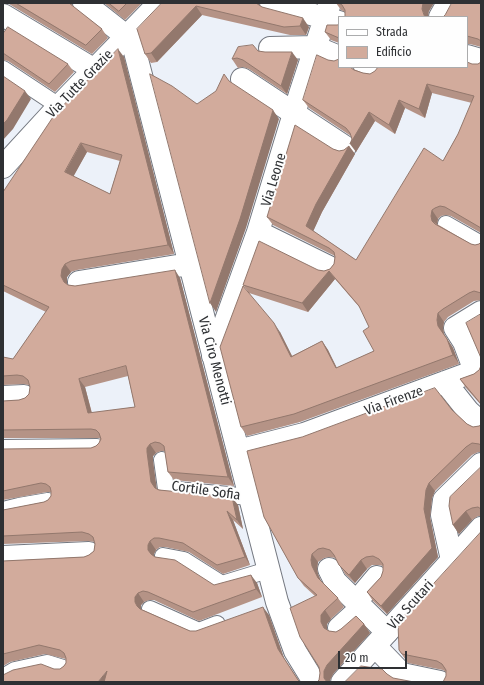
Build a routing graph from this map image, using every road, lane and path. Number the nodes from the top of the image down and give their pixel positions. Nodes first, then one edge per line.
1 (84, 3) edge
2 (159, 3) edge
3 (270, 3) edge
4 (448, 3) edge
5 (331, 14) edge
6 (441, 16) edge
7 (7, 22) edge
8 (126, 36) junction
9 (315, 47) junction
10 (270, 48) dead end
11 (468, 56) edge
12 (338, 57) edge
13 (481, 60) edge
14 (3, 69) edge
15 (93, 69) junction
16 (242, 79) dead end
17 (59, 106) junction
18 (294, 113) junction
19 (344, 147) dead end
20 (3, 167) edge
21 (446, 224) dead end
22 (258, 232) junction
23 (481, 244) edge
24 (189, 264) junction
25 (329, 266) dead end
26 (80, 282) dead end
27 (481, 312) edge
28 (213, 356) junction
29 (445, 382) junction
30 (481, 423) edge
31 (96, 447) edge
32 (3, 448) edge
33 (238, 452) junction
34 (162, 460) dead end
35 (481, 464) edge
36 (249, 497) junction
37 (48, 501) edge
38 (3, 510) edge
39 (481, 528) edge
40 (89, 553) edge
41 (163, 556) dead end
42 (3, 557) edge
43 (452, 560) junction
44 (329, 569) dead end
45 (268, 570) junction
46 (377, 577) dead end
47 (359, 605) junction
48 (150, 609) dead end
49 (234, 618) edge
50 (339, 628) edge
51 (381, 639) junction
52 (63, 668) edge
53 (3, 677) edge
54 (314, 682) edge
55 (342, 682) edge
56 (440, 682) edge

1 - 8 street
2 - 8 street, Via Tutte Grazie
3 - 5 street
4 - 6 street
5 - 9 street, Via Leone
7 - 15 street
8 - 15 street, Via Tutte Grazie
8 - 24 street, Via Ciro Menotti
9 - 10 street
9 - 12 street
9 - 18 street, Via Leone
11 - 13 street
14 - 17 street
15 - 17 street, Via Tutte Grazie
16 - 18 street
17 - 20 street, Via Tutte Grazie
18 - 19 street
18 - 22 street, Via Leone
21 - 23 street
22 - 25 street
22 - 28 street, Via Leone
24 - 26 street
24 - 28 street, Via Ciro Menotti
27 - 29 street, Via Firenze
28 - 33 street, Via Ciro Menotti
29 - 30 street
29 - 33 street, Via Firenze
31 - 32 street
33 - 36 street, Via Ciro Menotti
34 - 36 street, Cortile Sofia
35 - 43 street
36 - 45 street, Via Ciro Menotti
37 - 38 street
39 - 43 street, Via Scutari
40 - 42 street
41 - 45 street
43 - 51 street, Via Scutari
44 - 47 street
45 - 54 street, Via Ciro Menotti
46 - 47 street
47 - 50 street
47 - 51 street
48 - 49 street
51 - 55 street, Via Scutari
51 - 56 street
52 - 53 street

